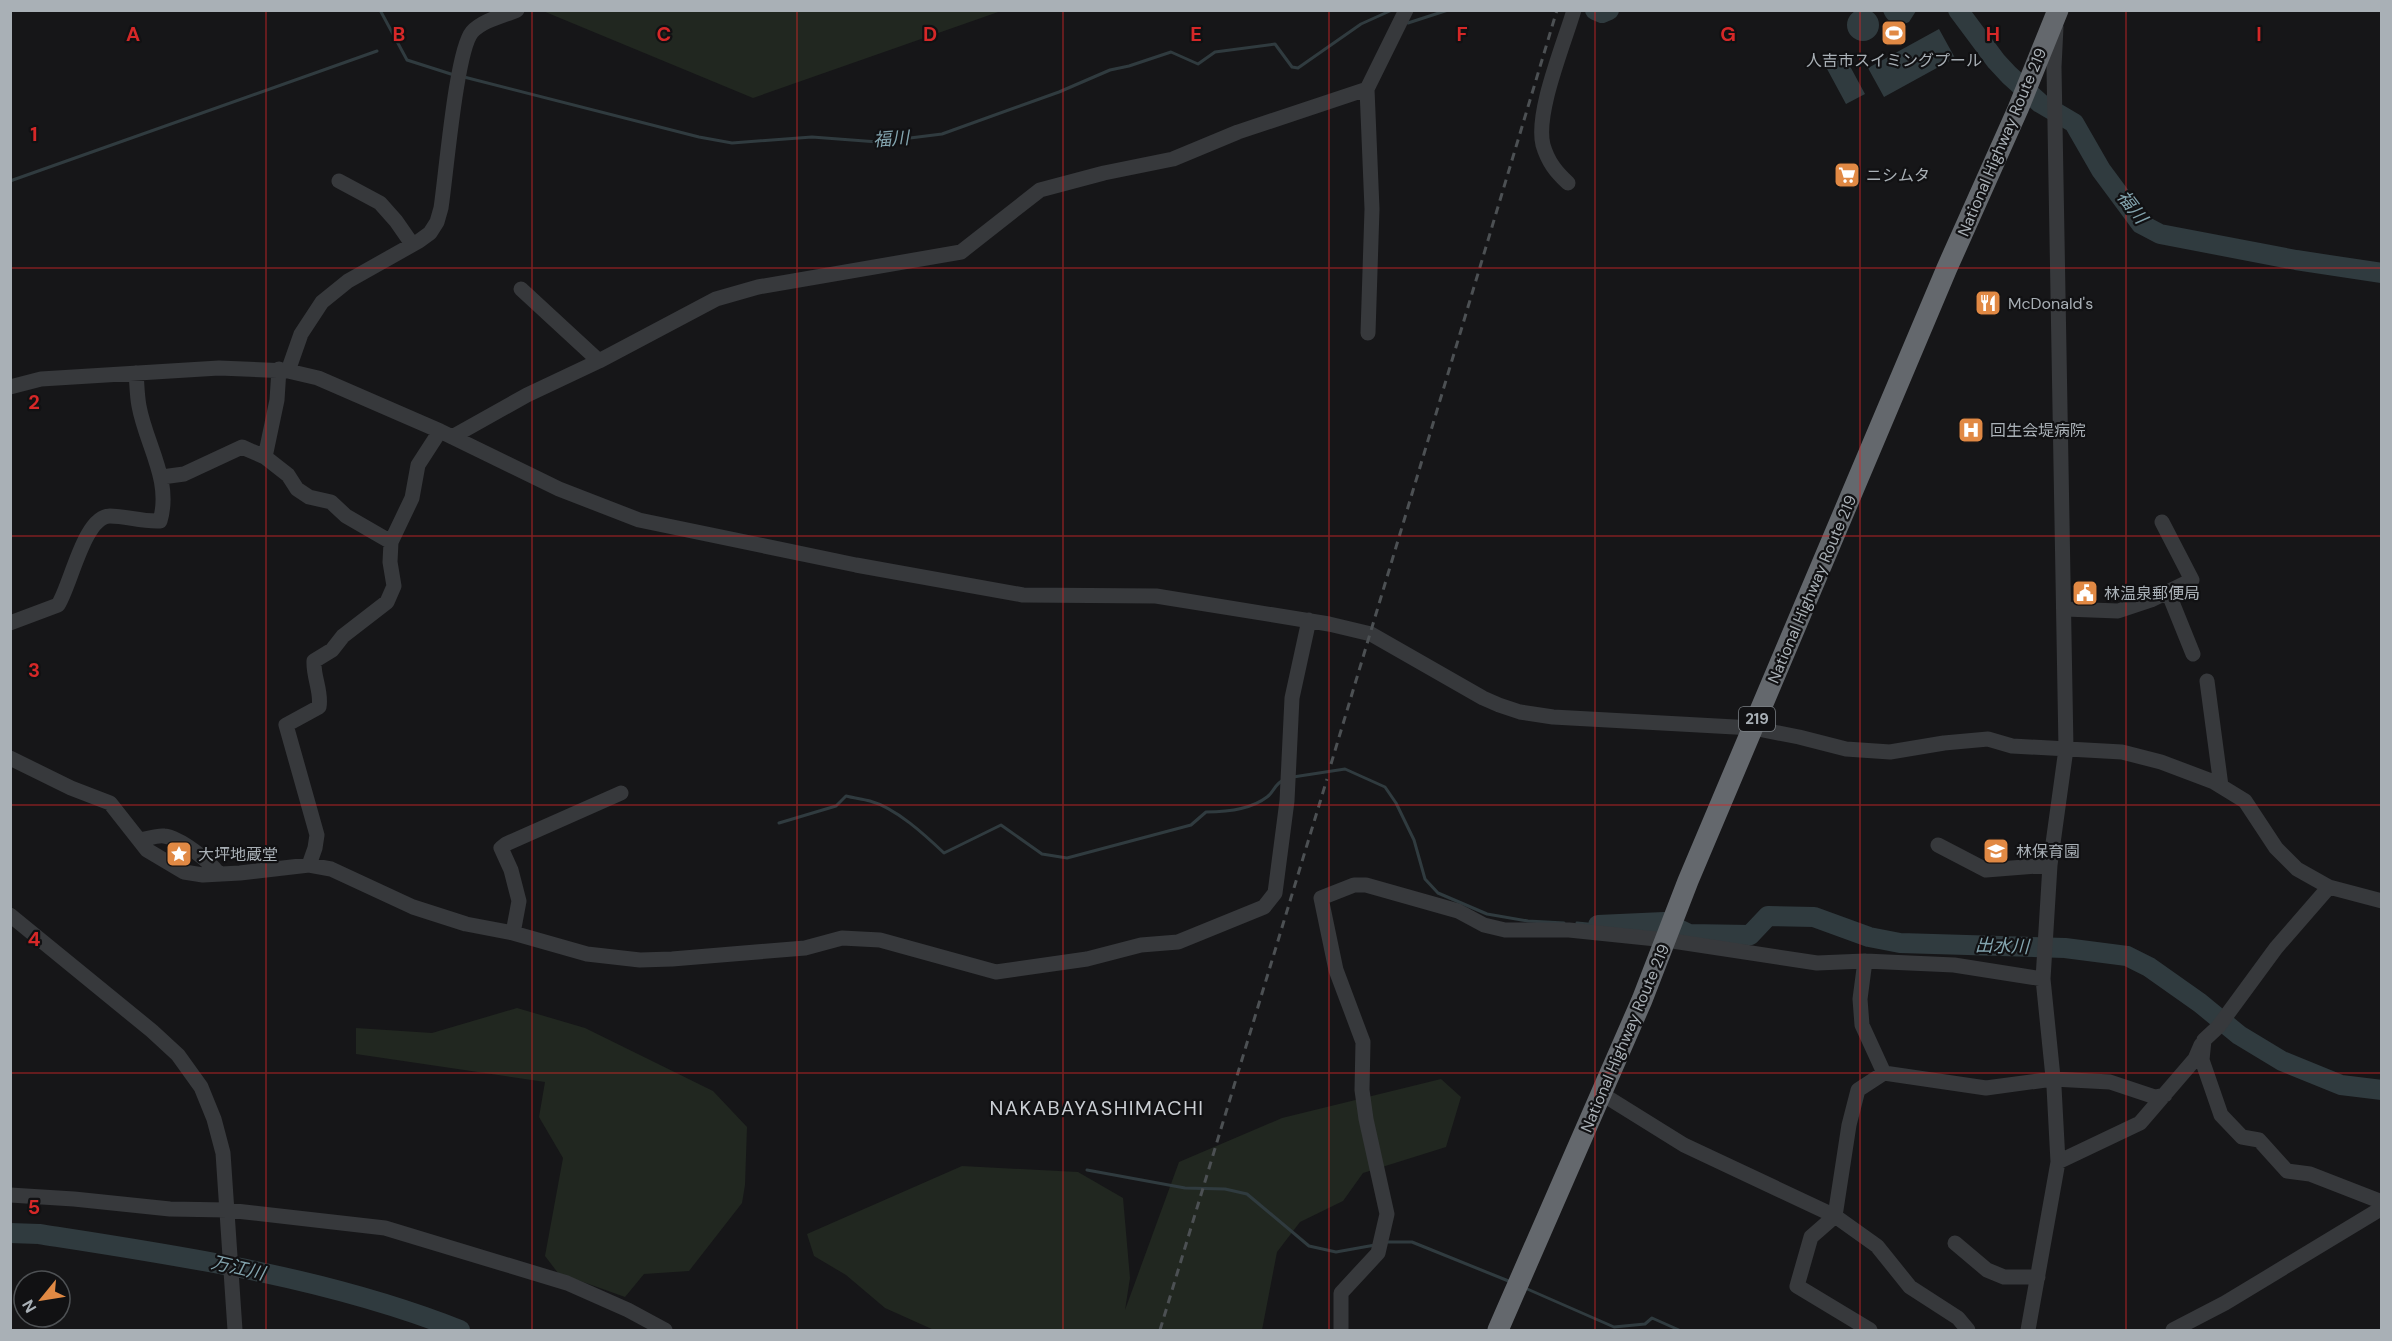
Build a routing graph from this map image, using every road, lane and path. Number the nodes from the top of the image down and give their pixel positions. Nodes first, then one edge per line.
1 (518, 10) edge
2 (1406, 10) edge
3 (1574, 10) edge
4 (2057, 12) edge
5 (2039, 71) junction
6 (1367, 89) junction
7 (339, 181) dead end
8 (1568, 183) dead end
9 (412, 244) junction
10 (520, 289) dead end
11 (1368, 333) dead end
12 (599, 361) junction
13 (284, 370) junction
14 (136, 373) junction
15 (10, 387) edge
16 (446, 434) junction
17 (264, 458) junction
18 (162, 477) junction
19 (2162, 522) dead end
20 (391, 542) junction
21 (2168, 592) junction
22 (2065, 609) junction
23 (1309, 620) junction
24 (10, 623) edge
25 (2193, 654) dead end
26 (2207, 681) dead end
27 (1754, 728) junction
28 (2066, 749) junction
29 (10, 758) edge
30 (2221, 786) junction
31 (621, 793) dead end
32 (140, 840) junction
33 (1938, 845) dead end
34 (309, 865) junction
35 (2049, 865) junction
36 (219, 874) junction
37 (2329, 887) junction
38 (2382, 901) edge
39 (10, 915) edge
40 (513, 933) junction
41 (1666, 940) junction
42 (1865, 961) junction
43 (2043, 979) junction
44 (2204, 1040) junction
45 (1884, 1073) junction
46 (2053, 1079) junction
47 (1602, 1094) junction
48 (2165, 1095) junction
49 (2058, 1162) junction
50 (10, 1195) edge
51 (2382, 1202) edge
52 (2382, 1208) edge
53 (227, 1214) junction
54 (1835, 1216) junction
55 (1955, 1243) dead end
56 (2038, 1277) junction
57 (235, 1330) edge
58 (665, 1330) edge
59 (1341, 1330) edge
60 (1498, 1330) edge
61 (1870, 1330) edge
62 (1968, 1330) edge
63 (2028, 1330) edge
64 (2173, 1330) edge

1 - 9 street
2 - 6 street
3 - 8 street
4 - 5 highway, National Highway Route 219 / 219
5 - 22 street
5 - 27 highway, National Highway Route 219 / 219
6 - 11 street
6 - 12 street
7 - 9 street
9 - 13 street
10 - 12 street
12 - 16 street
13 - 14 street
13 - 16 street
13 - 17 street
14 - 15 street
14 - 18 street
16 - 20 street
16 - 23 street
17 - 18 street
17 - 20 street
18 - 24 street
19 - 21 street
20 - 34 street
21 - 22 street
21 - 25 street
22 - 28 street
23 - 27 street
23 - 40 street
26 - 30 street
27 - 28 street
27 - 41 highway, National Highway Route 219 / 219
28 - 30 street
28 - 35 street
29 - 32 street
30 - 37 street
31 - 40 street
32 - 36 street
32 - 36 street
33 - 35 street
34 - 36 street
34 - 40 street
35 - 43 street
37 - 38 street
37 - 44 street
39 - 53 street
41 - 42 street
41 - 47 highway, National Highway Route 219 / 219
41 - 59 street
42 - 43 street
42 - 45 street
43 - 46 street
44 - 48 street
44 - 51 street
45 - 46 street
45 - 54 street
46 - 48 street
46 - 49 street
47 - 54 street
47 - 60 highway, National Highway Route 219 / 219
48 - 49 street
49 - 56 street
50 - 53 street
52 - 64 street
53 - 57 street
53 - 58 street
54 - 61 street
54 - 62 street
55 - 56 street
56 - 63 street

